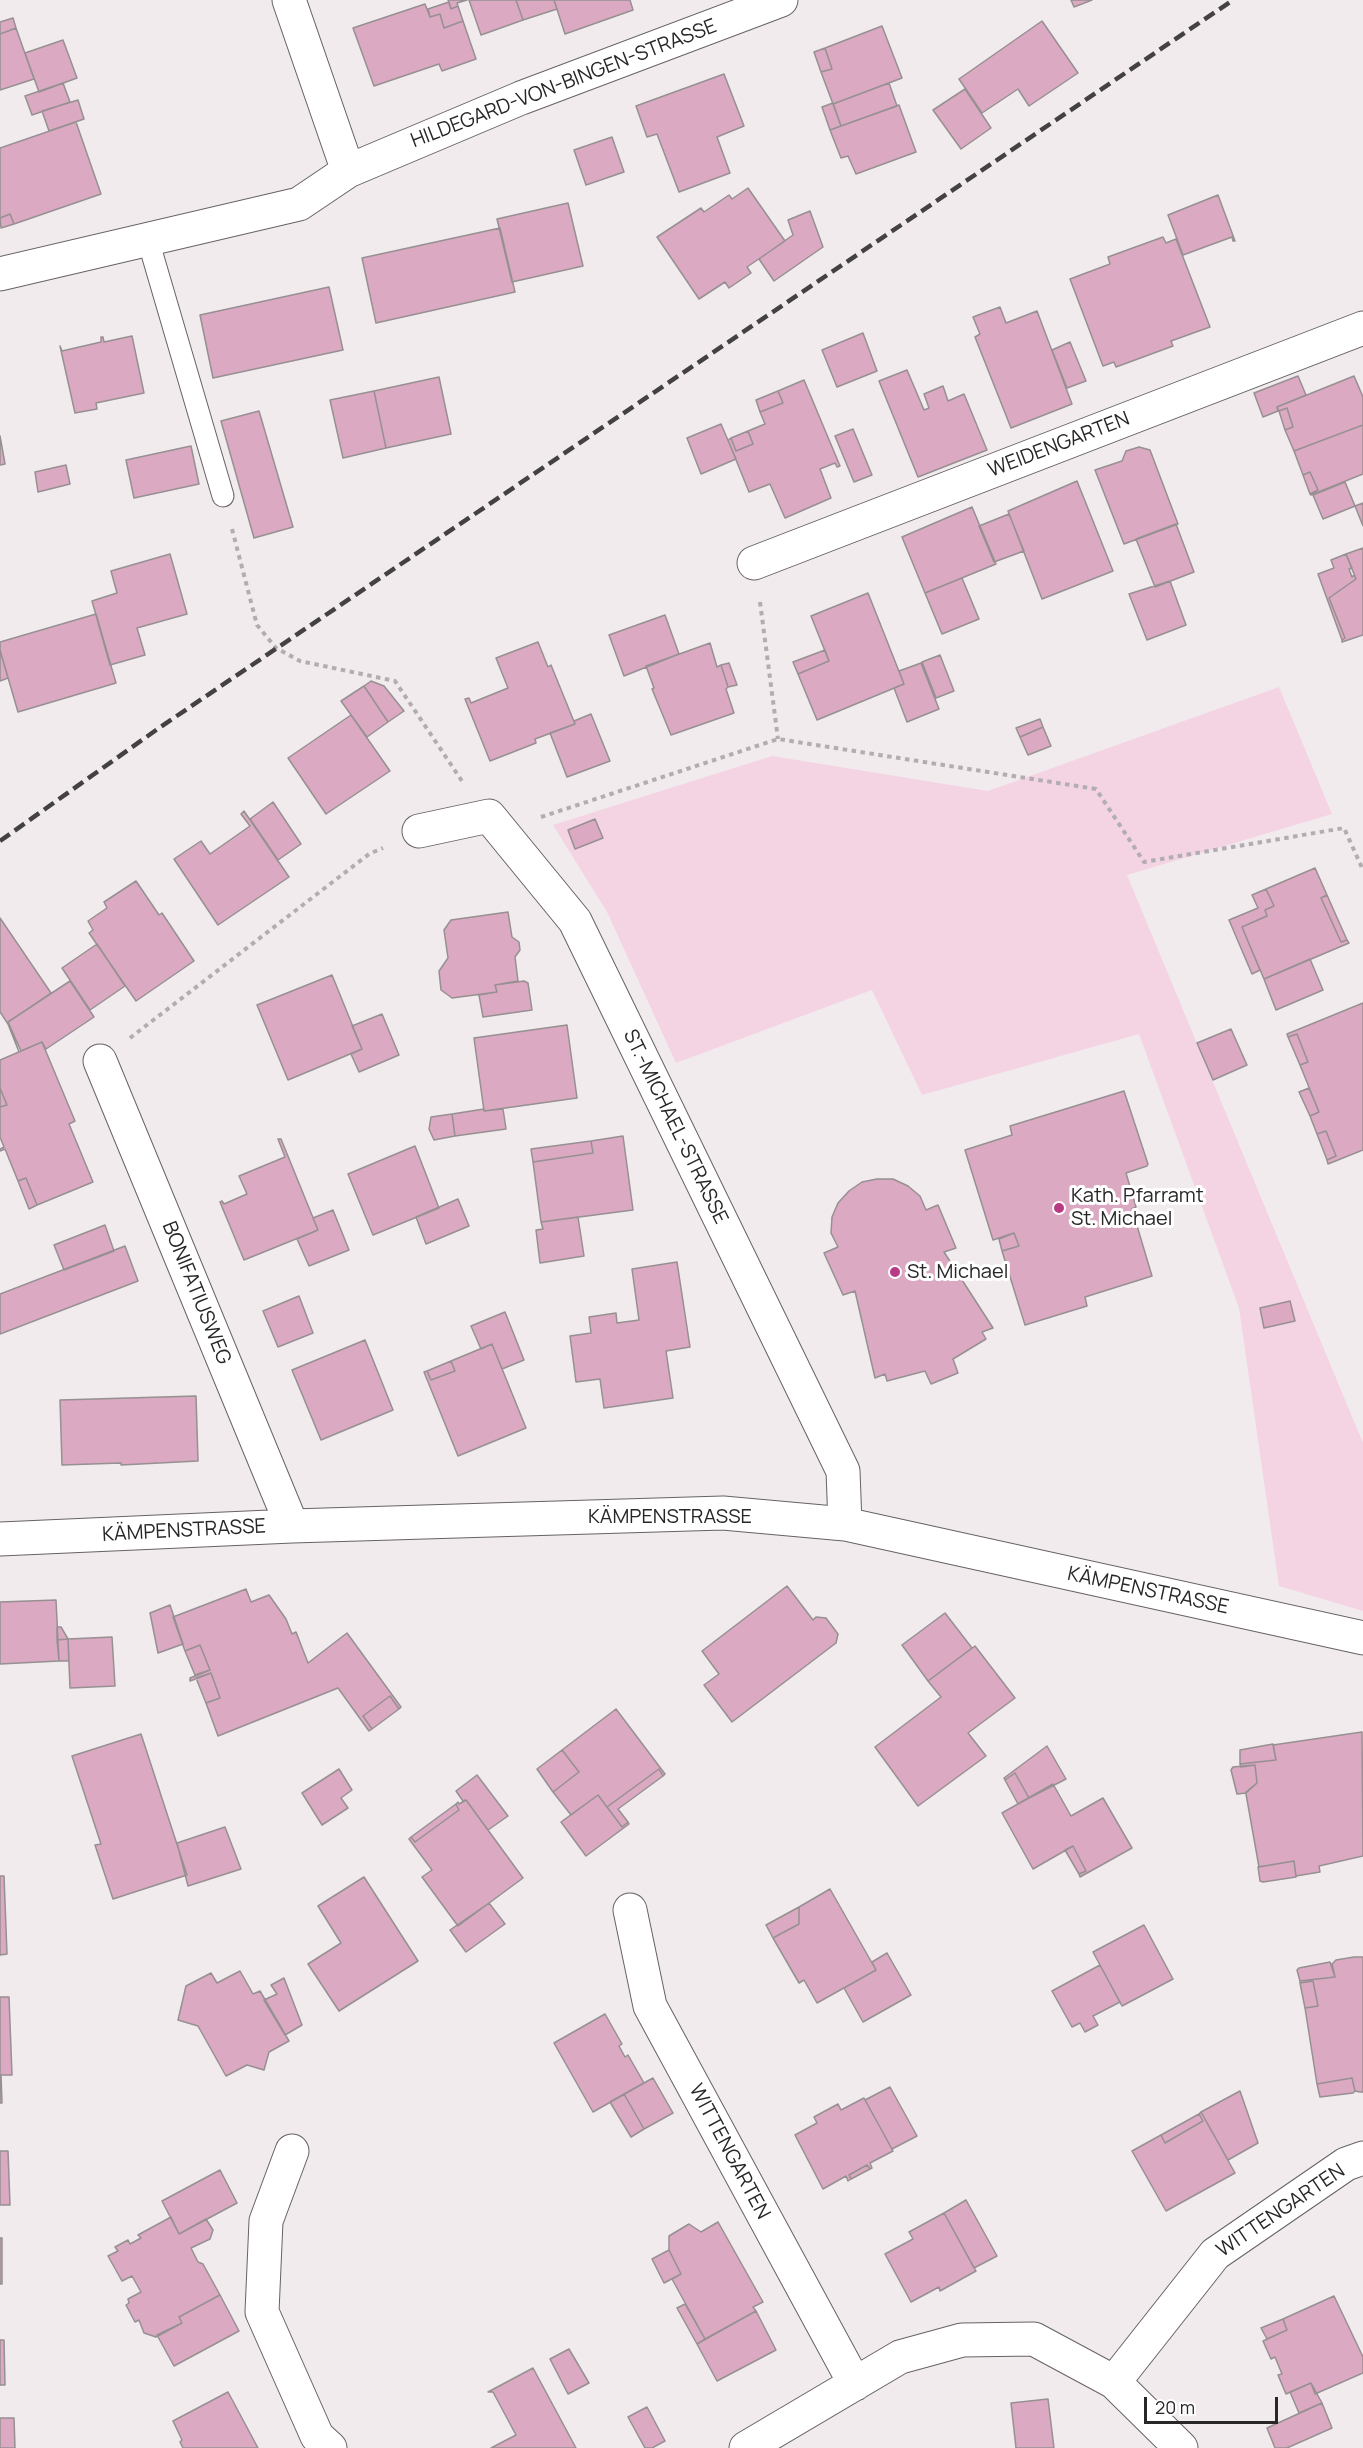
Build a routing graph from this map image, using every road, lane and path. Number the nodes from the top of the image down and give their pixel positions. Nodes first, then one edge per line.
1 (290, 0) edge
2 (781, 0) edge
3 (348, 171) junction
4 (148, 240) junction
5 (0, 274) edge
6 (1363, 328) edge
7 (223, 496) joint
8 (754, 563) joint
9 (778, 739) junction
10 (489, 816) junction
11 (419, 831) joint
12 (1363, 870) edge
13 (100, 1060) joint
14 (845, 1524) junction
15 (292, 1526) junction
16 (0, 1539) edge
17 (1363, 1638) edge
18 (630, 1910) dead end
19 (292, 2151) dead end
20 (1363, 2158) edge
21 (1114, 2382) junction
22 (855, 2384) junction
23 (330, 2448) edge
24 (746, 2448) edge
25 (1181, 2448) edge

1 - 3 street
2 - 3 street, HILDEGARD-VON-BINGEN-STRASSE
3 - 4 street, HILDEGARD-VON-BINGEN-STRASSE
4 - 5 street, HILDEGARD-VON-BINGEN-STRASSE
4 - 7 lane
6 - 8 street, WEIDENGARTEN
7 - 10 path
8 - 9 path
9 - 10 path
9 - 12 path
10 - 11 street
10 - 14 street, ST.-MICHAEL-STRASSE
11 - 13 path
13 - 15 street, BONIFATIUSWEG
14 - 15 street, KÄMPENSTRASSE
14 - 17 street, KÄMPENSTRASSE
15 - 16 street, KÄMPENSTRASSE
18 - 22 street, WITTENGARTEN
19 - 23 street
20 - 21 street, WITTENGARTEN
21 - 22 street
21 - 25 street
22 - 24 street

